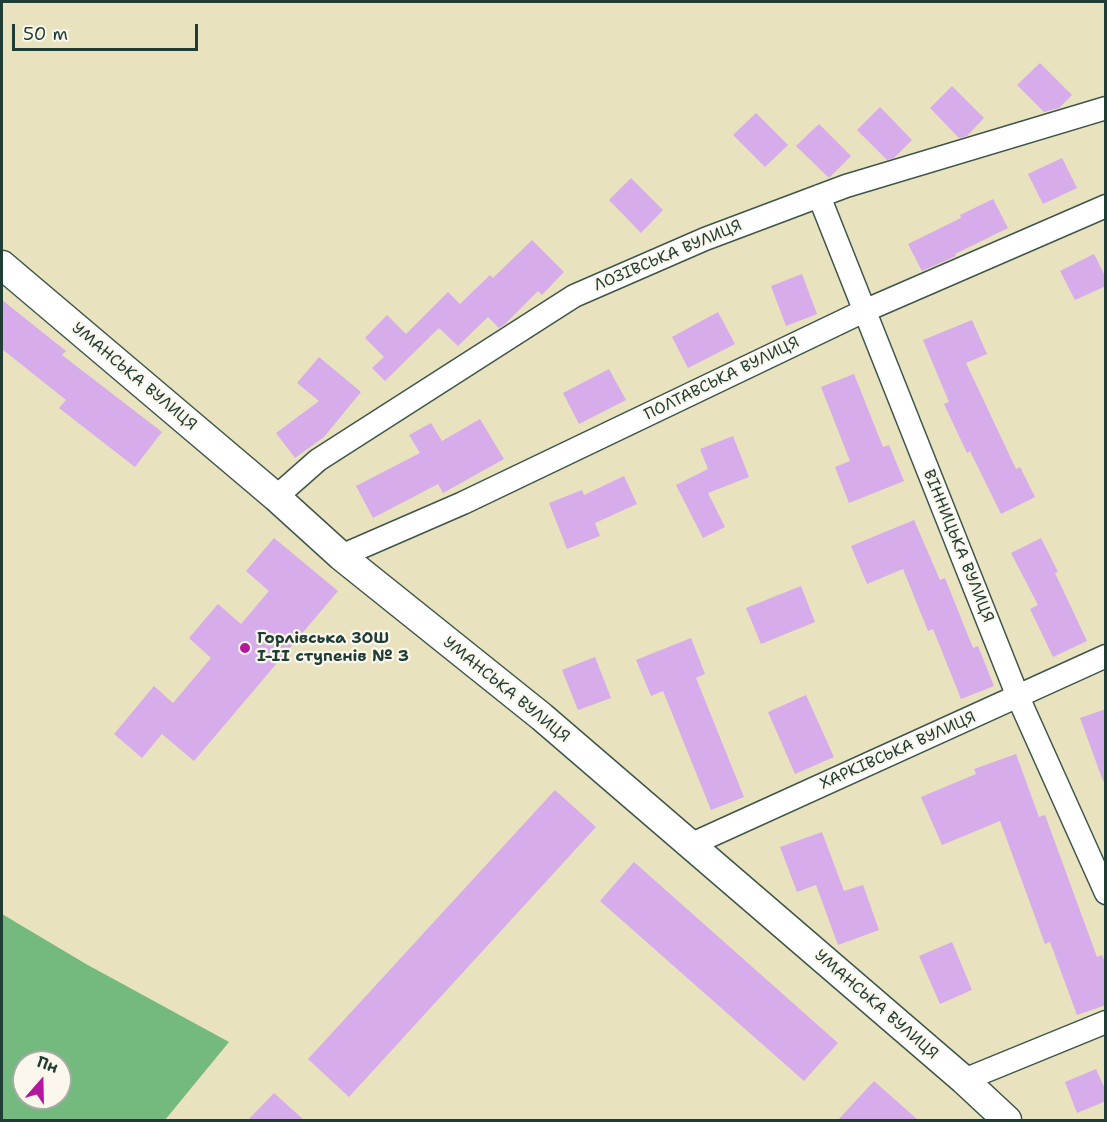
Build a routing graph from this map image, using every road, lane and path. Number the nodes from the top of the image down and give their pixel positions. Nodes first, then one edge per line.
1 (1106, 108) edge
2 (819, 196) junction
3 (1106, 206) edge
4 (2, 265) edge
5 (864, 311) junction
6 (276, 497) junction
7 (341, 556) junction
8 (1106, 656) edge
9 (1018, 697) junction
10 (690, 845) junction
11 (1106, 893) edge
12 (1106, 1022) edge
13 (964, 1080) junction
14 (1006, 1120) edge

1 - 2 street, ЛОЗІВСЬКА ВУЛИЦЯ
2 - 5 street, ВІННИЦЬКА ВУЛИЦЯ
2 - 6 street, ЛОЗІВСЬКА ВУЛИЦЯ
3 - 5 street, ПОЛТАВСЬКА ВУЛИЦЯ
4 - 6 street, УМАНСЬКА ВУЛИЦЯ
5 - 7 street, ПОЛТАВСЬКА ВУЛИЦЯ
5 - 9 street, ВІННИЦЬКА ВУЛИЦЯ
6 - 7 street, УМАНСЬКА ВУЛИЦЯ
7 - 10 street, УМАНСЬКА ВУЛИЦЯ
8 - 9 street, ХАРКІВСЬКА ВУЛИЦЯ
9 - 10 street, ХАРКІВСЬКА ВУЛИЦЯ
9 - 11 street, ВІННИЦЬКА ВУЛИЦЯ
10 - 13 street, УМАНСЬКА ВУЛИЦЯ
12 - 13 street
13 - 14 street, УМАНСЬКА ВУЛИЦЯ

